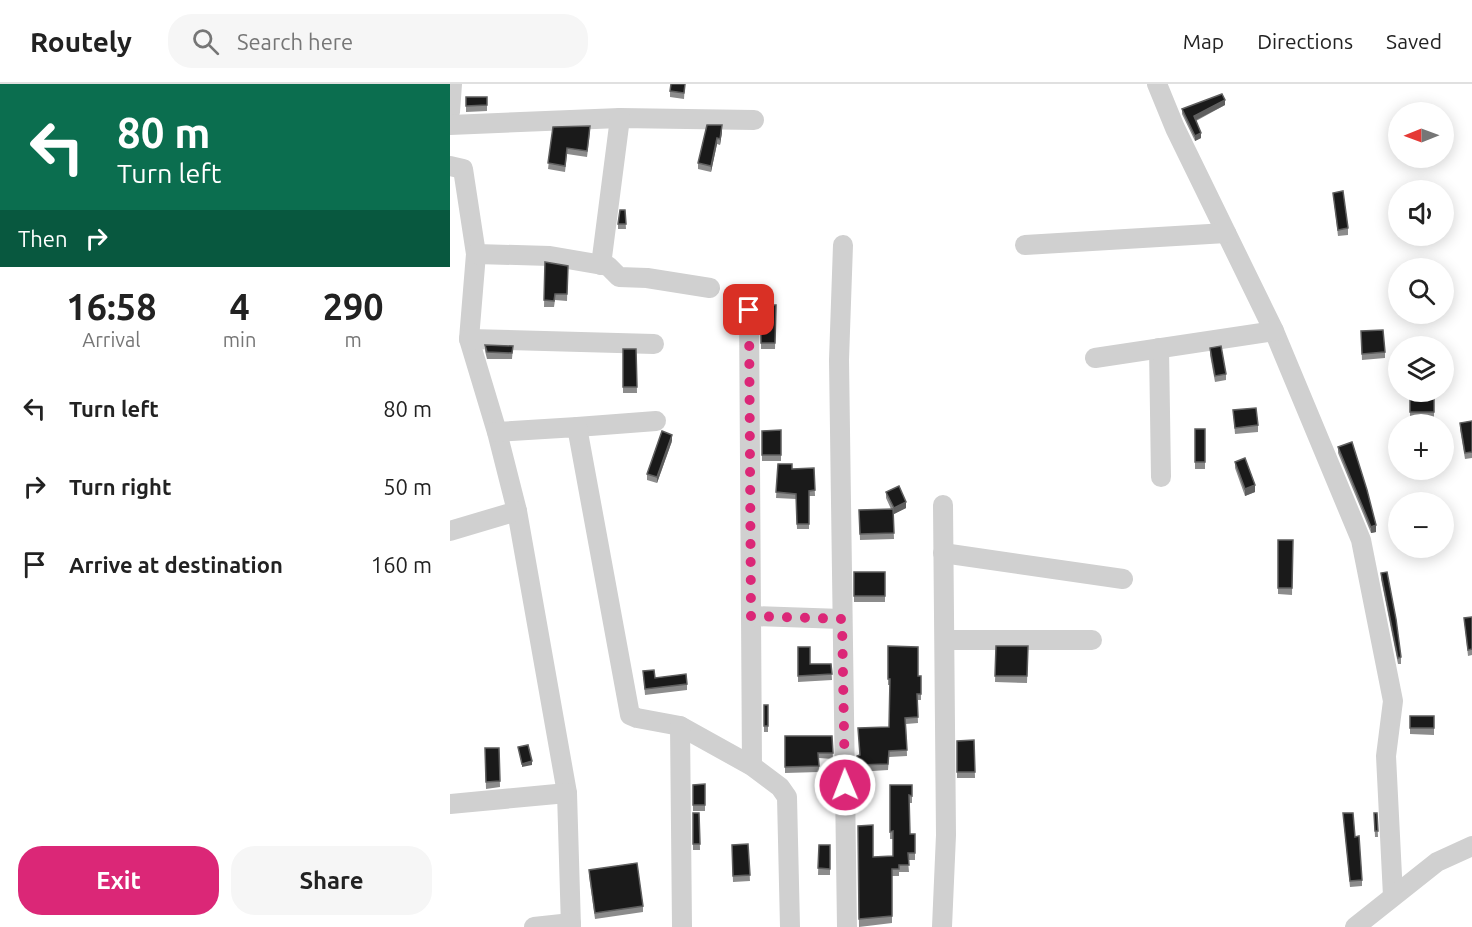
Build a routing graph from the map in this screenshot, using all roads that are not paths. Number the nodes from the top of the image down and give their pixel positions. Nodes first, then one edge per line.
1 (452, 84) edge
2 (1157, 84) edge
3 (450, 112) edge
4 (620, 118) junction
5 (754, 120) dead end
6 (450, 125) edge
7 (450, 166) edge
8 (1226, 233) junction
9 (843, 244) dead end
10 (1025, 245) dead end
11 (476, 254) junction
12 (601, 265) junction
13 (710, 288) dead end
14 (749, 310) dead end
15 (1274, 331) junction
16 (469, 339) junction
17 (654, 344) dead end
18 (1159, 348) junction
19 (1095, 358) dead end
20 (656, 421) dead end
21 (578, 427) junction
22 (497, 432) junction
23 (1161, 477) dead end
24 (943, 505) dead end
25 (517, 511) junction
26 (450, 531) edge
27 (943, 553) junction
28 (1123, 579) dead end
29 (751, 616) junction
30 (842, 619) junction
31 (1092, 639) dead end
32 (945, 640) junction
33 (680, 726) junction
34 (752, 766) junction
35 (567, 793) junction
36 (450, 804) edge
37 (1472, 846) edge
38 (1393, 896) junction
39 (571, 925) edge
40 (534, 927) edge
41 (682, 927) edge
42 (790, 927) edge
43 (846, 927) edge
44 (942, 927) edge
45 (1356, 927) edge

1 - 3 street
2 - 8 street
4 - 5 street
4 - 6 street
4 - 12 street
7 - 11 street
8 - 10 street
8 - 15 street
9 - 30 street
11 - 12 street
11 - 16 street
12 - 13 street
14 - 29 street
15 - 18 street
15 - 38 street
16 - 17 street
16 - 22 street
18 - 19 street
18 - 23 street
20 - 21 street
21 - 22 street
21 - 33 street
22 - 25 street
24 - 27 street
25 - 26 street
25 - 35 street
27 - 28 street
27 - 32 street
29 - 30 street
29 - 34 street
30 - 43 street
31 - 32 street
32 - 44 street
33 - 34 street
33 - 41 street
34 - 42 street
35 - 36 street
35 - 39 street
37 - 38 street
38 - 45 street
39 - 40 street

